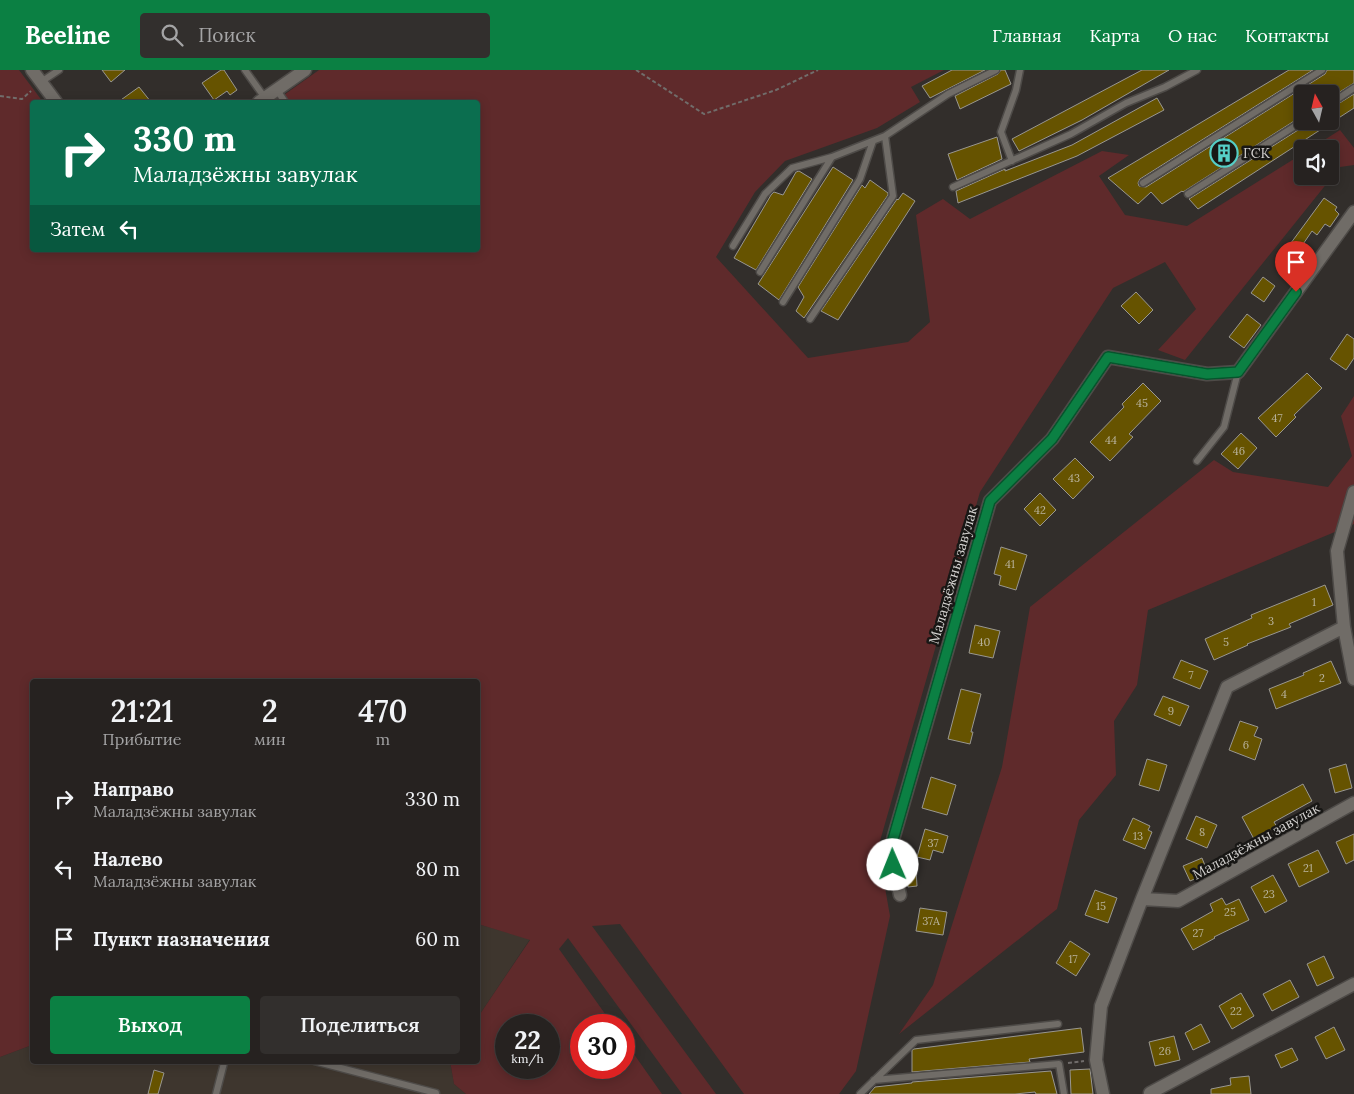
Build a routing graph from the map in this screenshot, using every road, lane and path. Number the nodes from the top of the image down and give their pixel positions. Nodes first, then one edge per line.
1 (32, 70) edge
2 (59, 70) edge
3 (244, 70) edge
4 (305, 70) edge
5 (636, 70) edge
6 (818, 70) edge
7 (996, 70) edge
8 (1020, 70) edge
9 (1197, 70) edge
10 (1322, 70) edge
11 (41, 82) junction
12 (1354, 88) edge
13 (277, 90) junction
14 (0, 96) edge
15 (1339, 98) edge
16 (54, 100) edge
17 (262, 100) edge
18 (284, 100) edge
19 (1294, 126) edge
20 (885, 136) junction
21 (873, 141) junction
22 (832, 158) junction
23 (1012, 161) junction
24 (1143, 184) dead end
25 (954, 187) dead end
26 (1188, 194) dead end
27 (1354, 212) edge
28 (733, 246) dead end
29 (760, 272) dead end
30 (783, 302) dead end
31 (810, 319) dead end
32 (1238, 372) junction
33 (1197, 461) dead end
34 (1354, 492) edge
35 (1344, 627) junction
36 (1354, 679) edge
37 (1354, 803) edge
38 (900, 895) dead end
39 (1142, 899) junction
40 (1354, 984) edge
41 (1058, 1024) dead end
42 (1096, 1060) junction
43 (224, 1064) edge
44 (325, 1064) edge
45 (1059, 1064) junction
46 (874, 1080) junction
47 (1150, 1093) edge
48 (216, 1094) edge
49 (436, 1094) edge
50 (860, 1094) edge
51 (1064, 1094) edge
52 (1103, 1094) edge

1 - 11 street
2 - 11 lane
3 - 17 lane
4 - 13 street
5 - 6 path
7 - 20 lane
8 - 23 lane
9 - 23 lane
10 - 24 lane
11 - 14 path
11 - 16 street
12 - 15 lane
13 - 17 street
13 - 18 lane
19 - 26 lane
20 - 21 lane
20 - 31 lane
21 - 22 lane
21 - 30 lane
22 - 28 lane
22 - 29 lane
23 - 25 lane
27 - 32 street
32 - 33 lane
32 - 38 street, Маладзёжны завулак
34 - 35 street
35 - 36 street
35 - 39 street
37 - 39 street, Маладзёжны завулак
39 - 42 street
40 - 47 street
41 - 46 lane
42 - 45 path
42 - 52 street
43 - 48 lane
44 - 49 lane
45 - 46 lane
45 - 51 lane
46 - 50 lane

